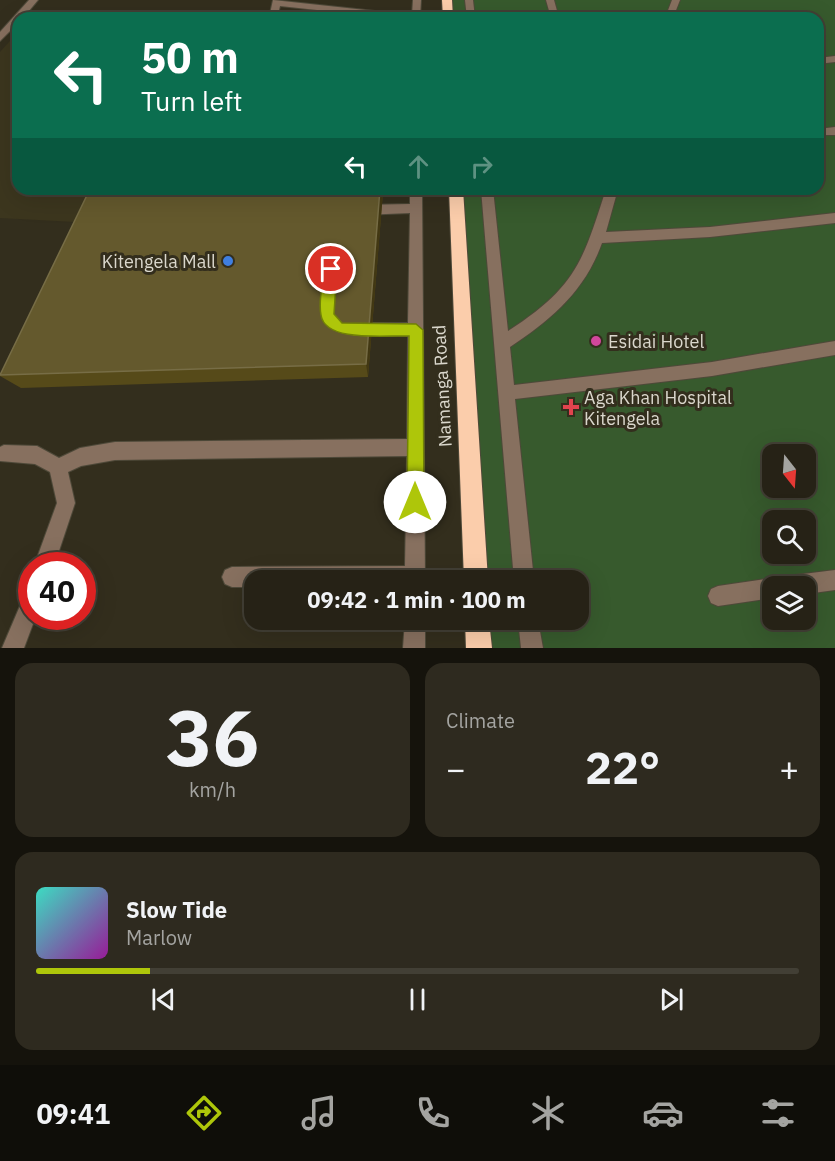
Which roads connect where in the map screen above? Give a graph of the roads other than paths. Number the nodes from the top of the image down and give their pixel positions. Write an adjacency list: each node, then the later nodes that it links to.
1 (34, 0): 3 (street)
2 (276, 2): 4 (street)
3 (23, 12)
4 (364, 12)
5 (12, 25): 6 (street)
6 (0, 38)
7 (416, 195): 11 (street)
8 (456, 195): 25 (highway, Namanga Road)
9 (488, 195): 17 (street)
10 (610, 195): 14 (street)
11 (416, 208): 12 (street); 16 (street)
12 (344, 213)
13 (835, 218): 14 (street)
14 (597, 238): 17 (street)
15 (339, 328): 16 (street)
16 (416, 330): 20 (street)
17 (501, 344): 19 (street)
18 (835, 348): 19 (street)
19 (506, 393): 26 (street)
20 (415, 447): 22 (street); 24 (street)
21 (4, 454): 22 (street)
22 (58, 467): 23 (street)
23 (49, 552)
24 (415, 570)
25 (475, 570)
26 (523, 570)
27 (232, 577): 28 (street)
28 (244, 577)
29 (835, 580): 30 (street)
30 (816, 582)
31 (762, 589): 32 (street)
32 (718, 596)
33 (20, 630): 37 (street)
34 (415, 630): 38 (street)
35 (478, 630): 39 (highway)
36 (529, 630): 40 (street)
37 (13, 648)
38 (414, 648)
39 (479, 648)
40 (532, 648)

